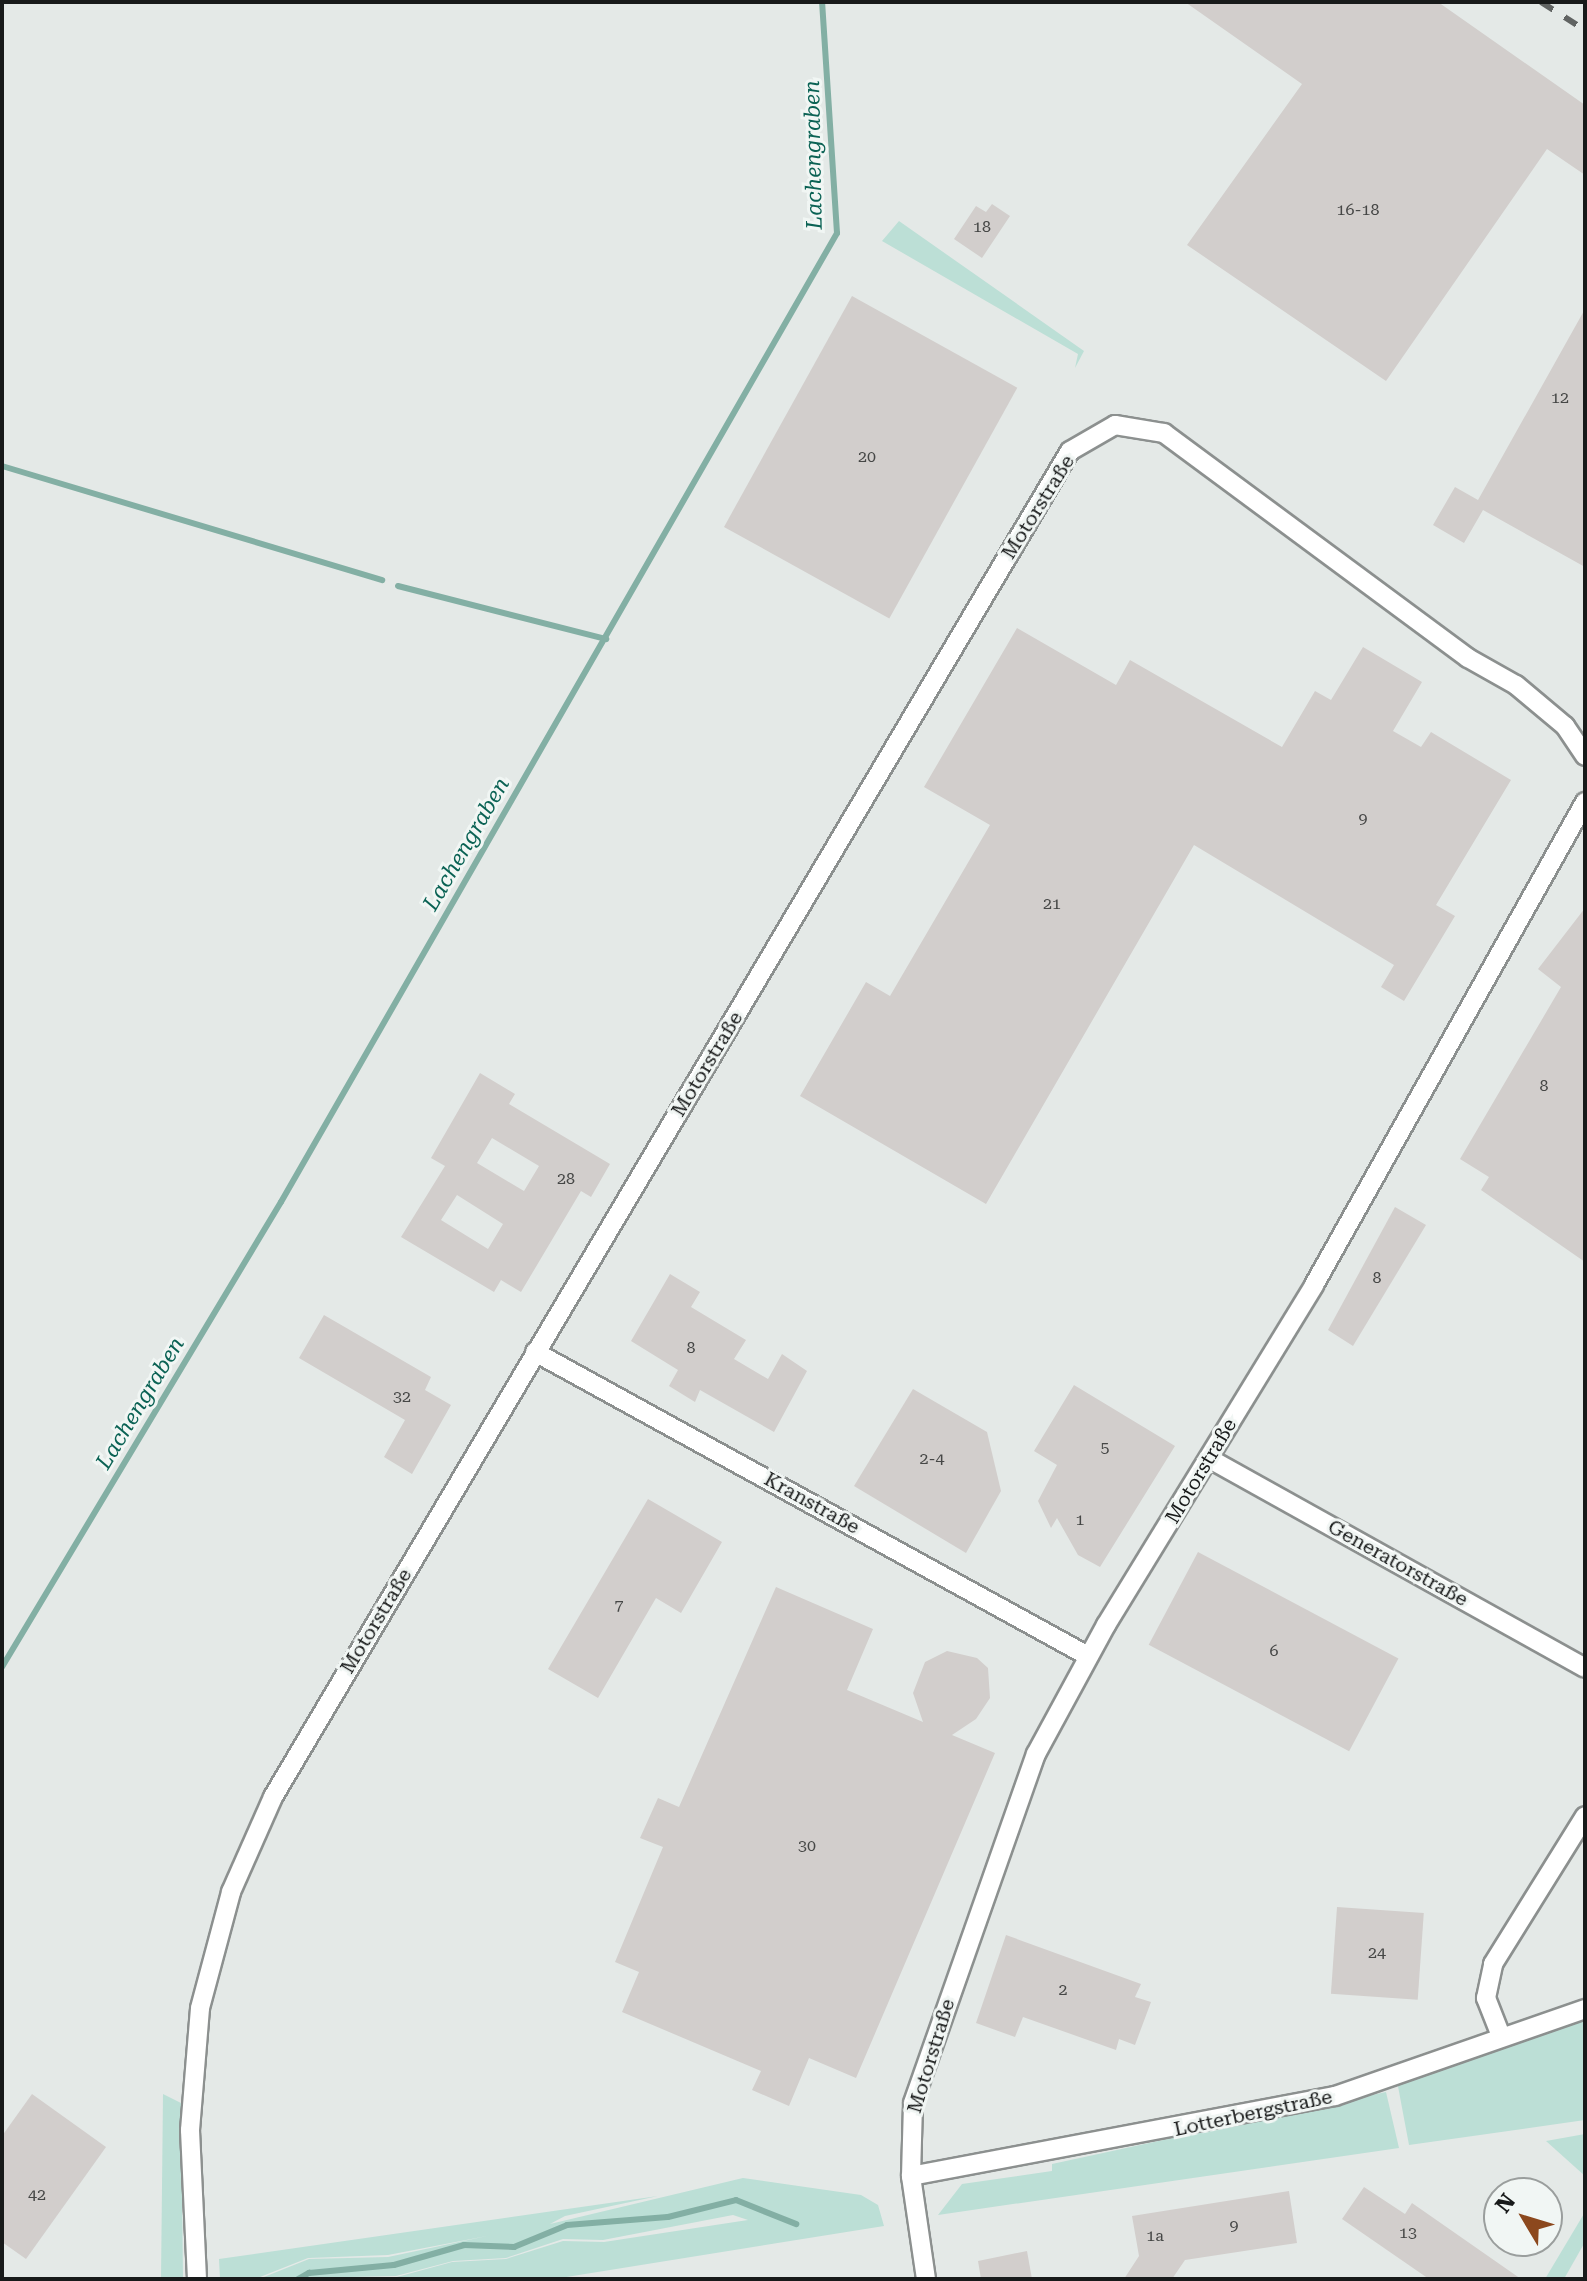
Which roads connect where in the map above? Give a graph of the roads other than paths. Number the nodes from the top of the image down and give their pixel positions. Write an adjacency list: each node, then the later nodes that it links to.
1 (1585, 756): 3 (street, Motorstraße)
2 (1585, 802): 4 (street, Motorstraße)
3 (535, 1352): 5 (street, Kranstraße); 11 (street, Motorstraße)
4 (1210, 1459): 5 (street, Motorstraße); 6 (street, Generatorstraße)
5 (1088, 1656): 10 (street, Motorstraße)
6 (1585, 1668)
7 (1585, 1816): 9 (street)
8 (1585, 2009): 9 (street, Lotterbergstraße)
9 (1501, 2036): 10 (street, Lotterbergstraße)
10 (911, 2176): 12 (street, Motorstraße)
11 (197, 2279)
12 (926, 2279)

